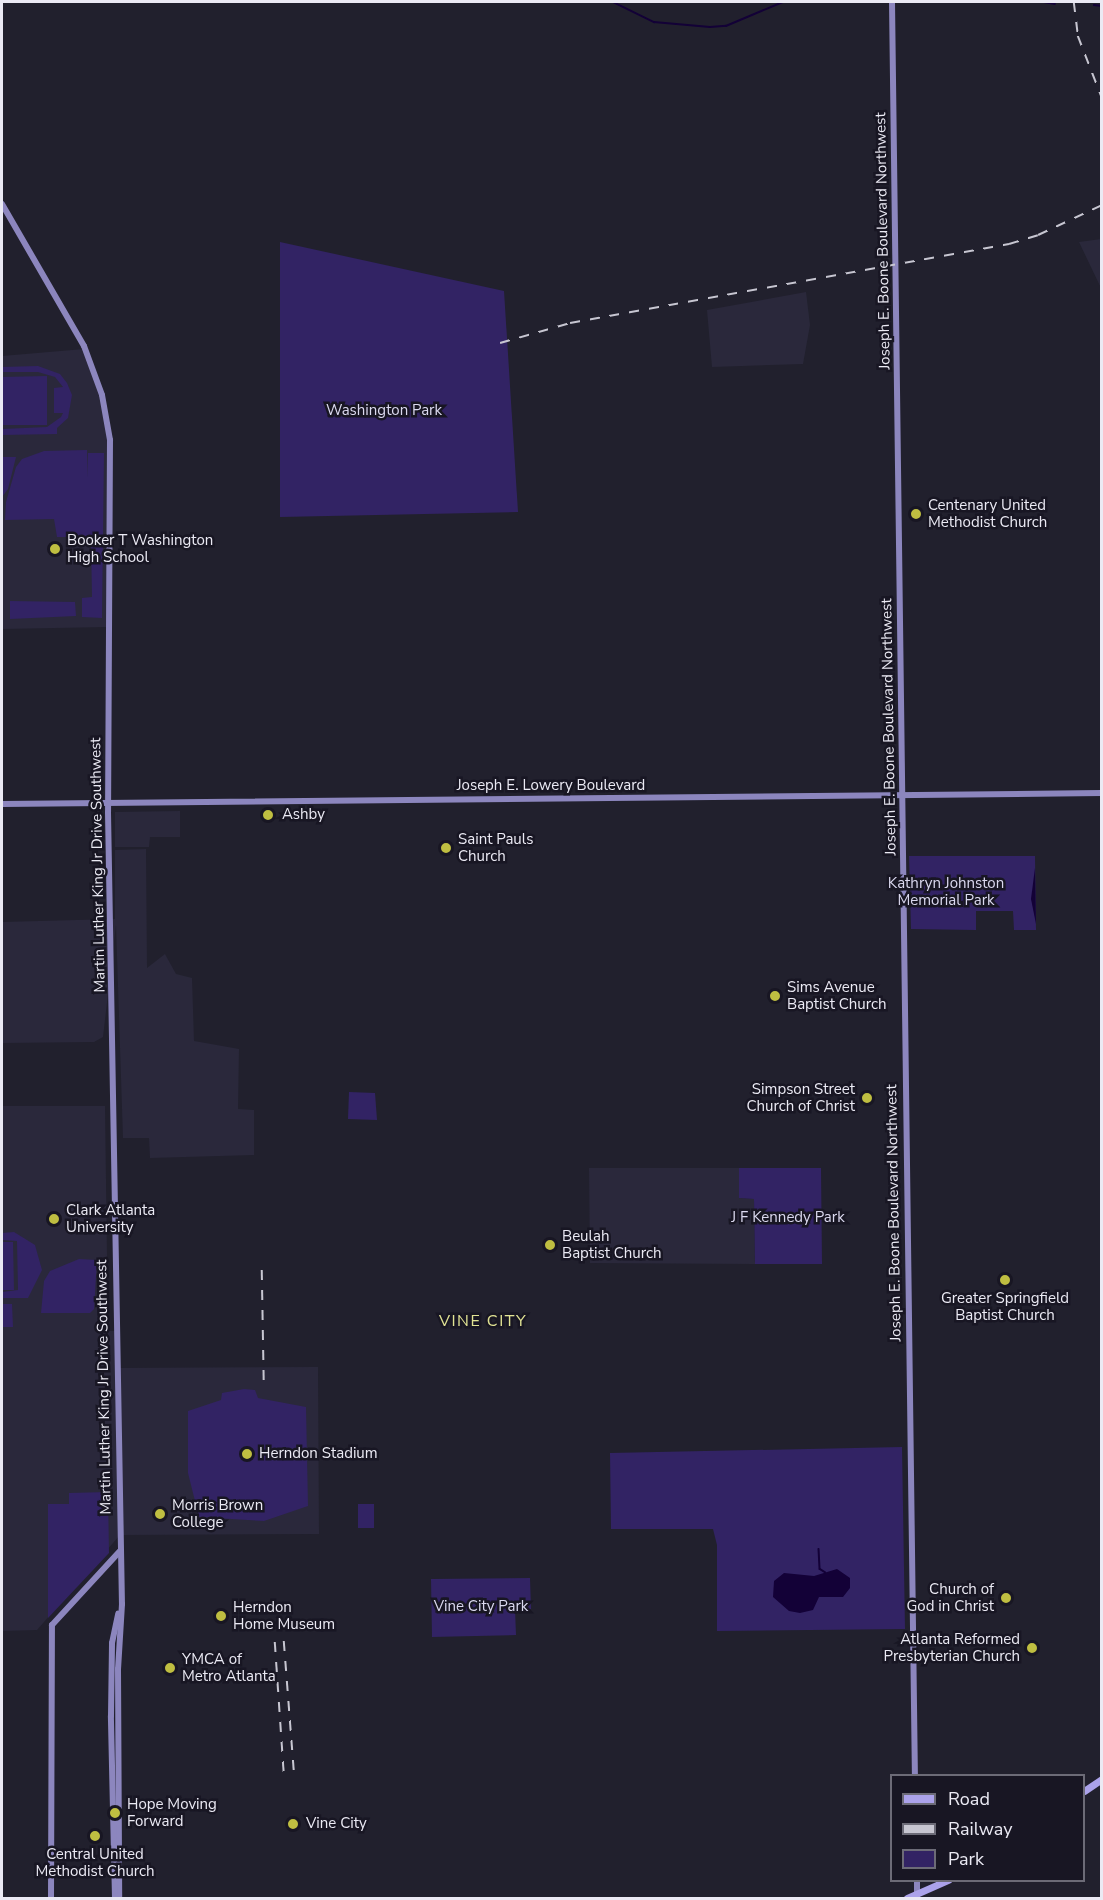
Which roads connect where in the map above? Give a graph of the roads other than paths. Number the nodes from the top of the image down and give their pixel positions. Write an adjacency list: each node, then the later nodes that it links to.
1 (892, 2): 3 (main road, Joseph E. Boone Boulevard Northwest)
2 (2, 204): 5 (main road, Martin Luther King Jr Drive Southwest)
3 (902, 793): 4 (main road, Joseph E. Lowery Boulevard); 5 (main road, Joseph E. Lowery Boulevard); 8 (main road, Joseph E. Boone Boulevard Northwest)
4 (1101, 793)
5 (108, 803): 6 (main road, Joseph E. Lowery Boulevard); 7 (main road, Martin Luther King Jr Drive Southwest)
6 (2, 804)
7 (120, 1551): 14 (main road); 15 (main road, Martin Luther King Jr Drive Southwest)
8 (915, 1774)
9 (1101, 1779): 10 (main road)
10 (1085, 1790)
11 (917, 1882): 13 (main road)
12 (946, 1882): 13 (main road)
13 (918, 1897): 16 (main road)
14 (51, 1899)
15 (117, 1899)
16 (907, 1899)

